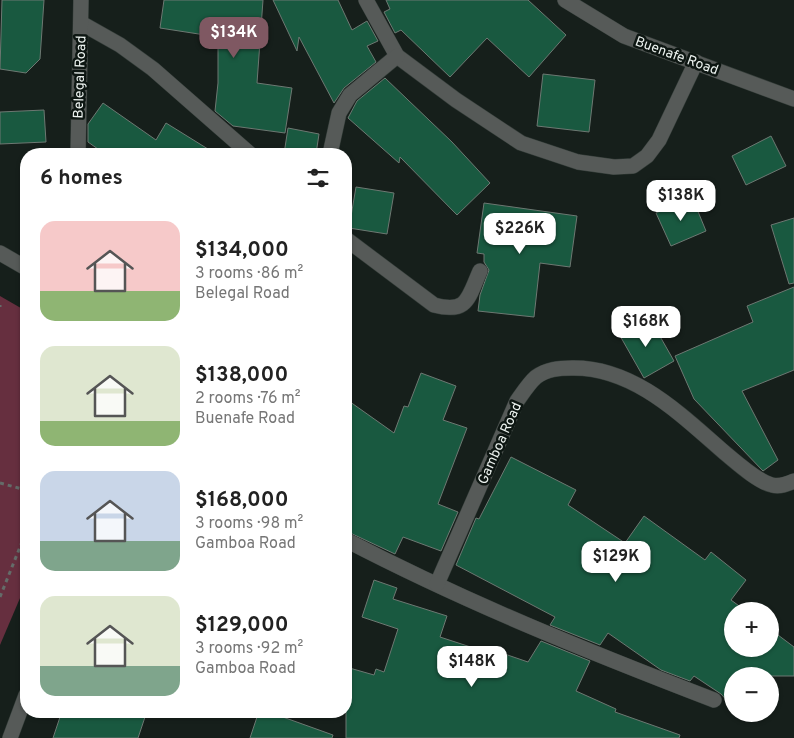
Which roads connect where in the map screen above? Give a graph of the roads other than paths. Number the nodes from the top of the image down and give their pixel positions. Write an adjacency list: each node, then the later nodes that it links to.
1 (82, 0): 4 (street, Belegal Road)
2 (366, 0): 5 (street)
3 (565, 0): 6 (street, Buenafe Road)
4 (81, 23): 8 (street, Belegal Road); 9 (street)
5 (397, 56): 6 (street); 10 (street)
6 (696, 62): 7 (street, Buenafe Road)
7 (794, 99)
8 (78, 148)
9 (243, 148)
10 (331, 148)
11 (352, 243): 14 (street)
12 (0, 254): 13 (street)
13 (20, 265)
14 (480, 271)
15 (794, 481): 17 (street, Gamboa Road)
16 (352, 543): 17 (street)
17 (437, 584): 18 (street)
18 (714, 700)
19 (20, 711): 20 (street)
20 (10, 738)

